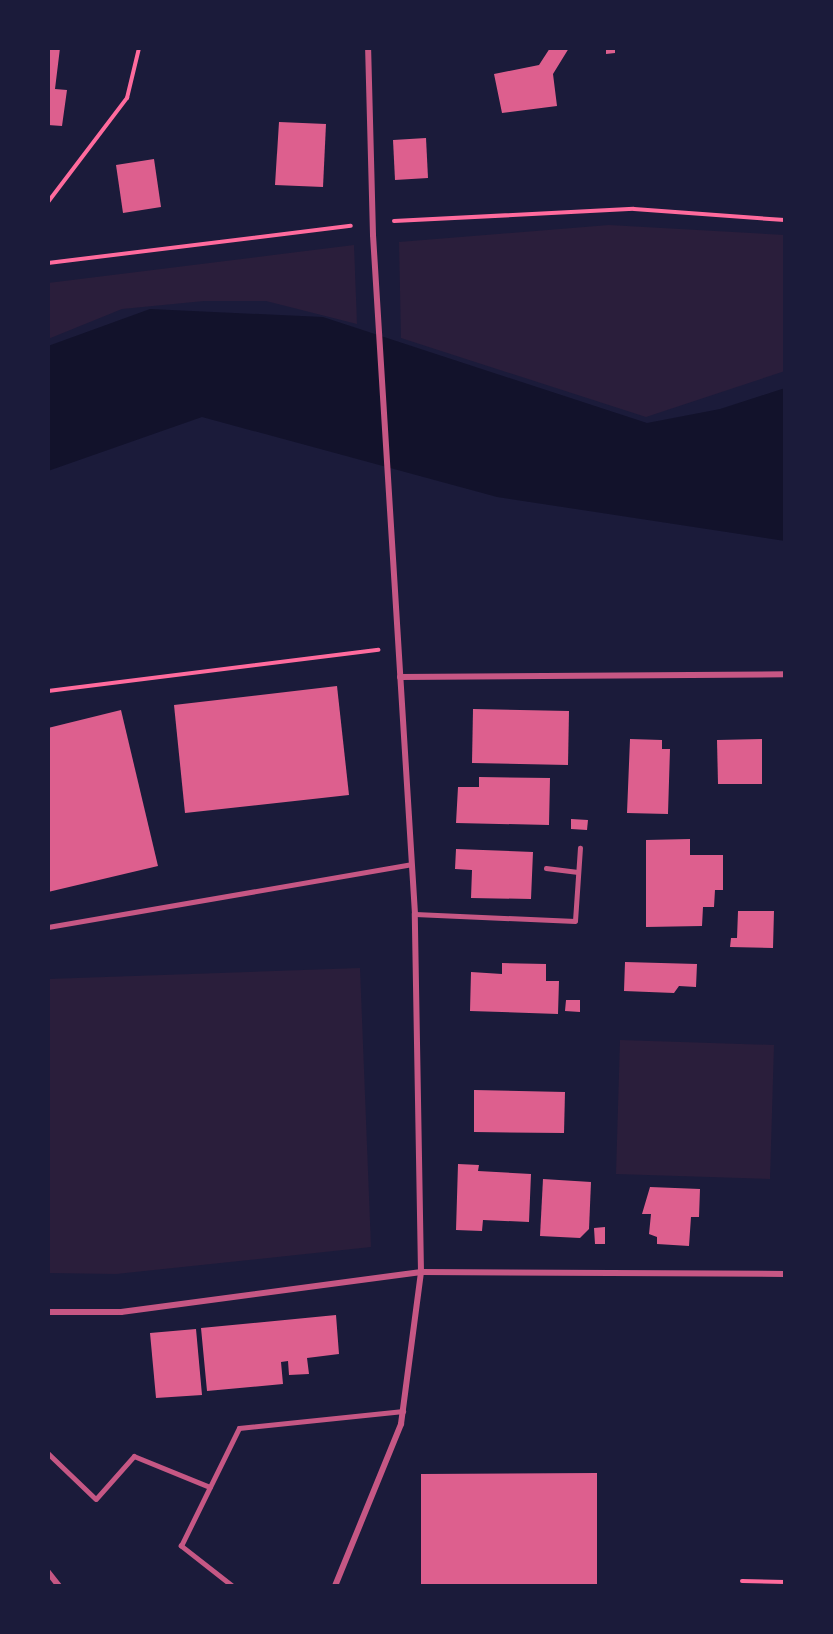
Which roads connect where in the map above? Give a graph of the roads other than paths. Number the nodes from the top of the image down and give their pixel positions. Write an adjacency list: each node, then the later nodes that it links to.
1 (368, 48): 3 (street)
2 (785, 674): 3 (street)
3 (400, 677): 5 (street)
4 (580, 848): 7 (lane)
5 (411, 864): 8 (street); 9 (lane)
6 (546, 868): 7 (lane)
7 (578, 872): 8 (lane)
8 (415, 914): 10 (street)
9 (48, 927)
10 (421, 1272): 11 (street); 12 (street); 13 (street)
11 (785, 1274)
12 (48, 1312)
13 (403, 1411): 15 (lane); 19 (street)
14 (48, 1453): 15 (lane)
15 (210, 1486): 18 (lane)
16 (48, 1572): 17 (street)
17 (59, 1586)
18 (232, 1586)
19 (334, 1586)

